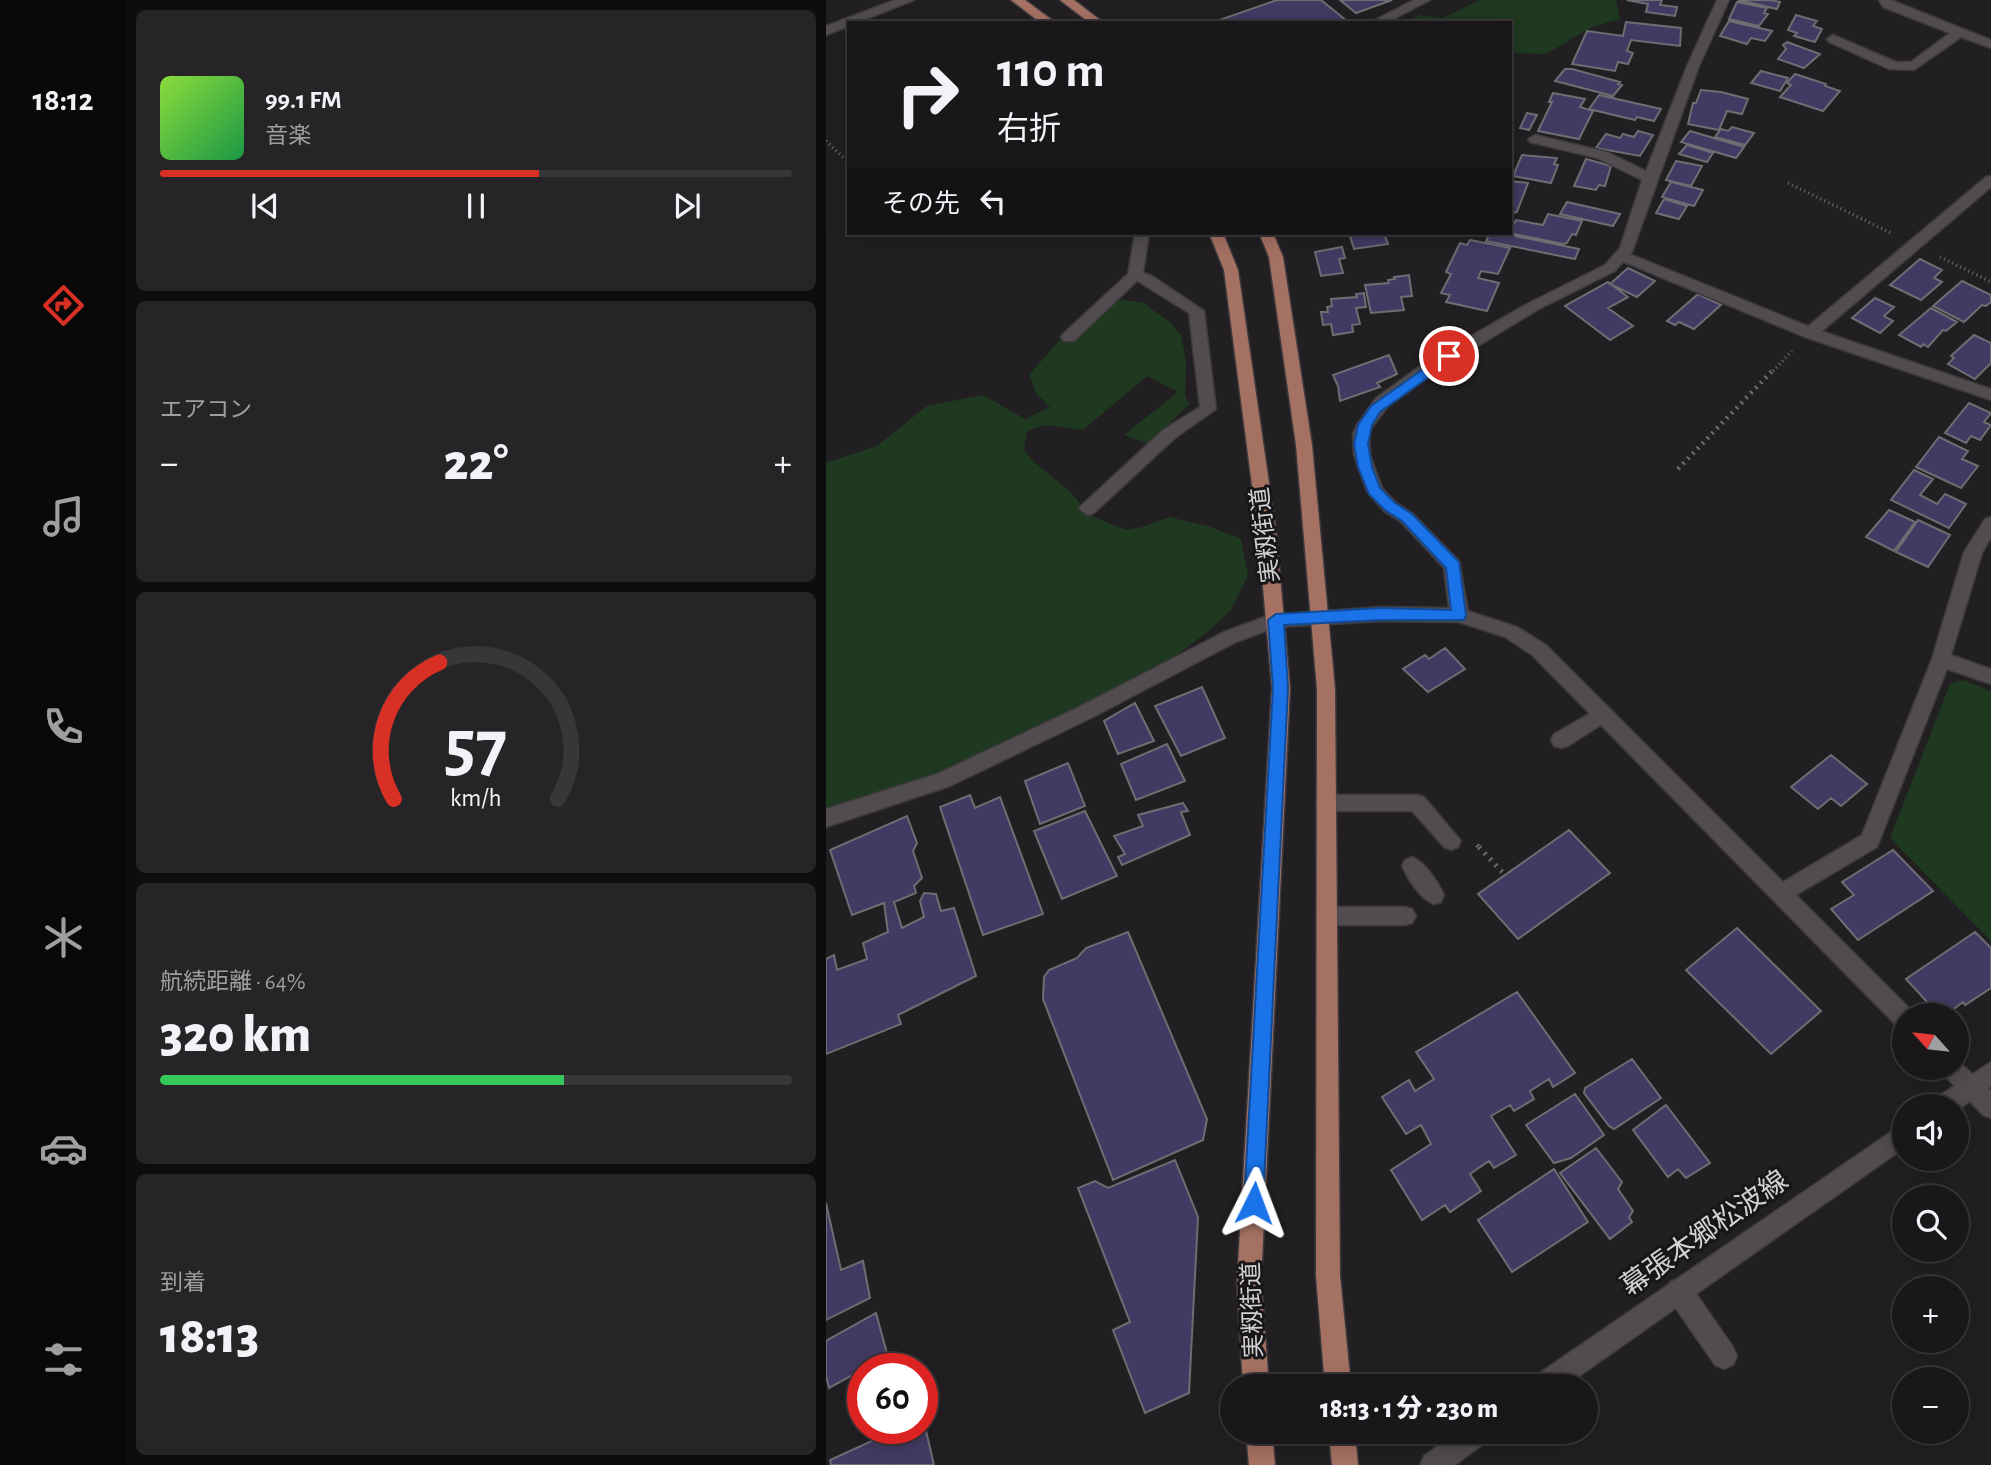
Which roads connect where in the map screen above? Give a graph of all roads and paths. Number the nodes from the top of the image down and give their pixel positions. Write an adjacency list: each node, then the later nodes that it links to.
1 (908, 0): 7 (street)
2 (1017, 0): 8 (main road)
3 (1066, 0): 9 (main road)
4 (1424, 0): 10 (street)
5 (1723, 0): 21 (street)
6 (1885, 0): 13 (street)
7 (850, 21)
8 (1047, 21)
9 (1095, 21)
10 (1378, 21)
11 (847, 22): 12 (street)
12 (826, 31)
13 (1959, 32): 15 (street); 16 (street)
14 (1833, 39): 16 (street)
15 (1991, 44)
16 (1852, 47): 17 (street)
17 (1839, 56)
18 (1535, 139): 21 (street)
19 (826, 141): 20 (path)
20 (847, 161)
21 (1650, 178): 28 (street)
22 (1991, 180): 27 (street)
23 (1788, 183): 27 (path)
24 (1142, 235): 29 (street)
25 (1217, 235): 39 (main road, 実籾街道)
26 (1267, 235): 38 (main road, 実籾街道)
27 (1915, 245): 30 (path); 31 (street)
28 (1622, 256): 31 (street); 37 (street)
29 (1135, 275): 32 (street); 35 (street)
30 (1991, 282)
31 (1810, 333): 33 (street); 34 (path)
32 (1069, 337)
33 (1991, 395)
34 (1678, 469)
35 (1088, 509)
36 (1991, 523): 40 (street)
37 (1459, 615): 38 (street); 42 (street)
38 (1321, 617): 39 (street); 44 (main road, 実籾街道)
39 (1276, 620): 45 (street); 63 (main road, 実籾街道)
40 (1941, 659): 41 (street); 50 (street)
41 (1991, 677)
42 (1602, 714): 43 (street); 50 (street)
43 (1561, 740)
44 (1326, 803): 47 (street); 52 (main road, 実籾街道)
45 (826, 818)
46 (1472, 840): 49 (path)
47 (1451, 841)
48 (1412, 866): 51 (street)
49 (1505, 875)
50 (1782, 893): 54 (street)
51 (1434, 895)
52 (1327, 916): 53 (street); 64 (main road, 実籾街道)
53 (1405, 916)
54 (1892, 1006)
55 (1991, 1073): 57 (street)
56 (1964, 1080): 57 (street)
57 (1971, 1087): 58 (street); 59 (street)
58 (1961, 1094)
59 (1991, 1107)
60 (1892, 1142): 61 (street, 幕張本郷松波線)
61 (1679, 1291): 62 (street); 65 (street, 幕張本郷松波線)
62 (1724, 1356)
63 (1255, 1374)
64 (1337, 1374)
65 (1560, 1374)
66 (1260, 1444): 69 (main road)
67 (1343, 1444): 70 (main road)
68 (1462, 1444): 71 (street)
69 (1262, 1465)
70 (1346, 1465)
71 (1433, 1465)

